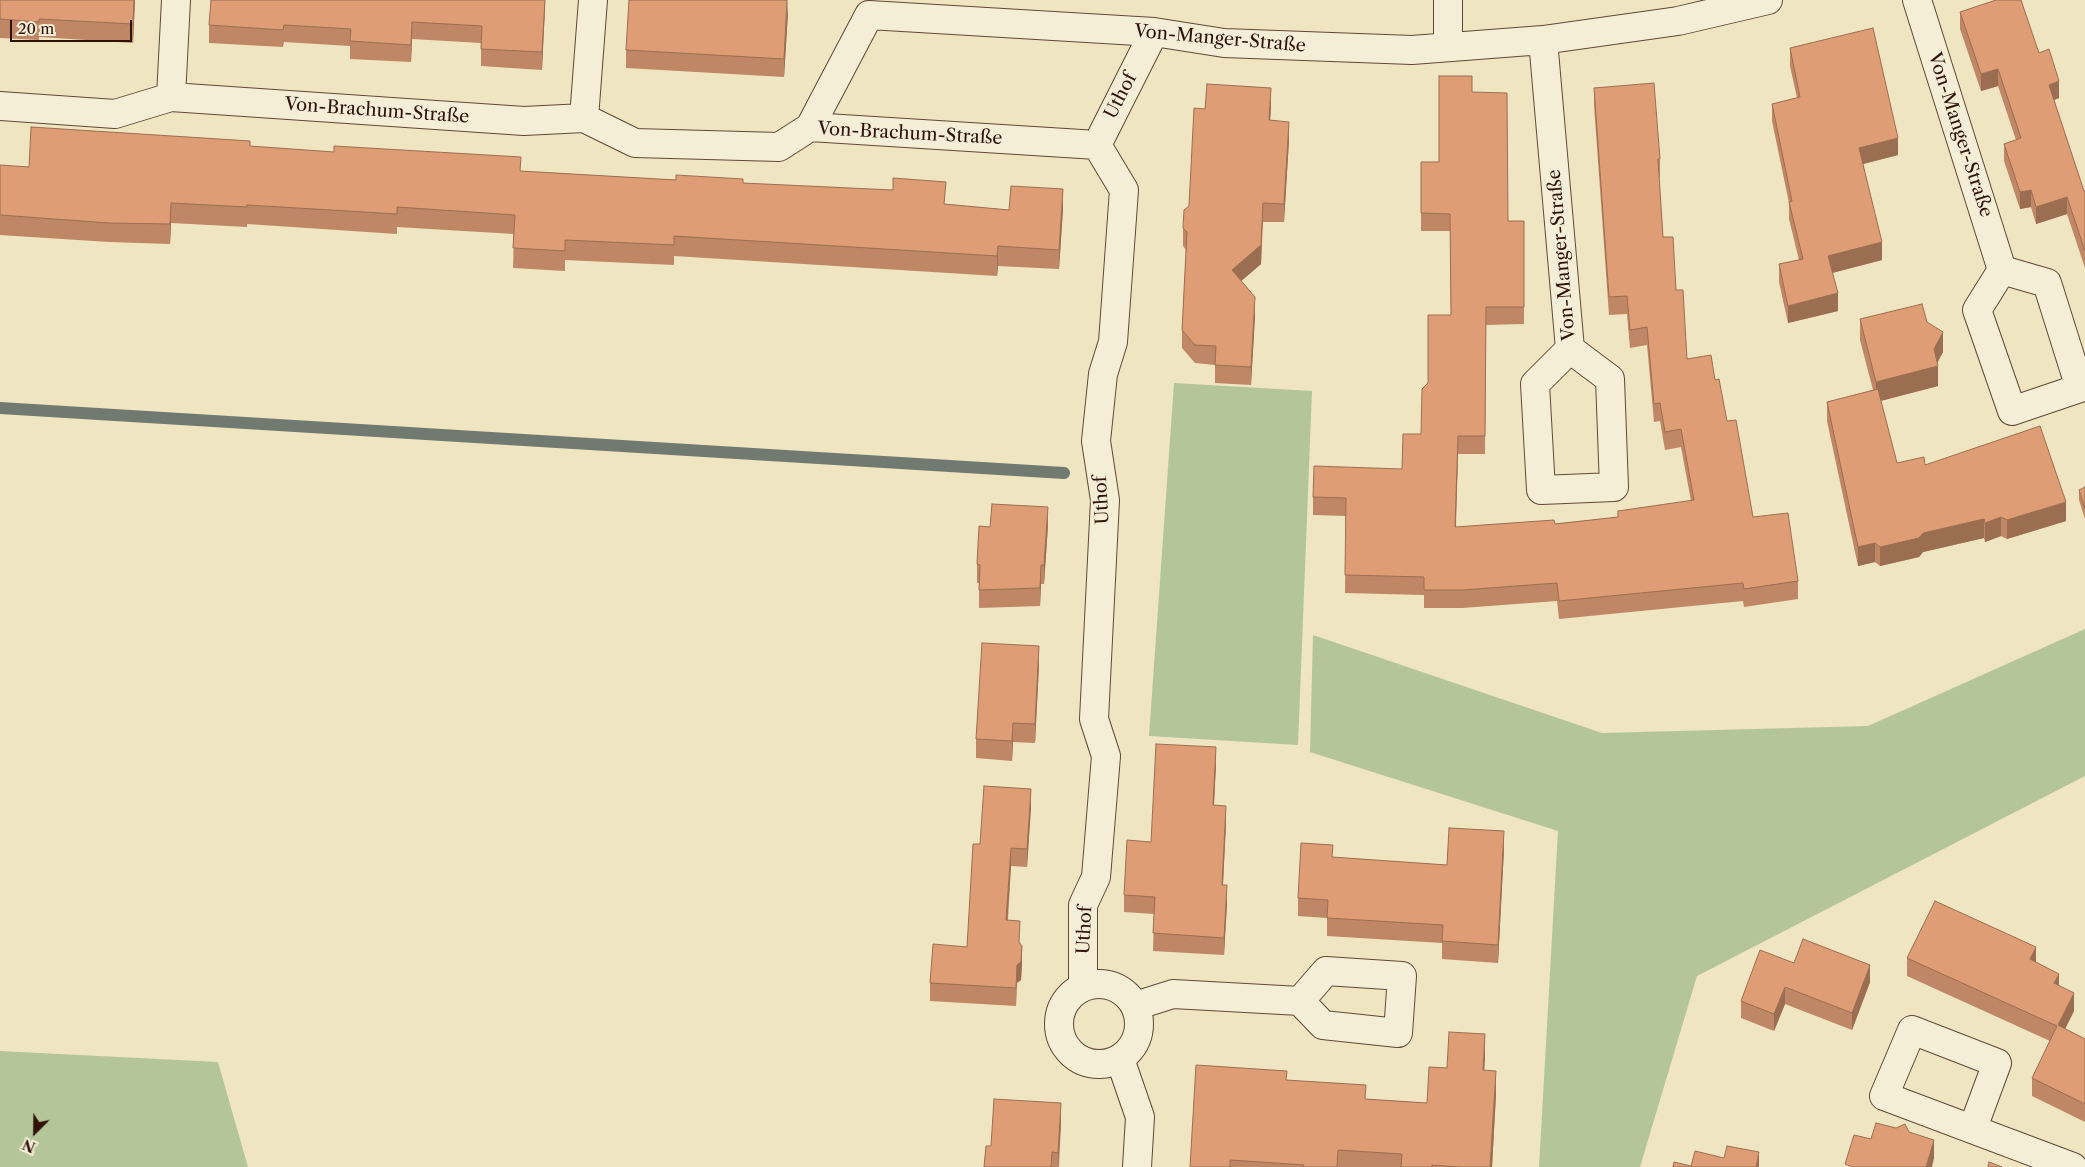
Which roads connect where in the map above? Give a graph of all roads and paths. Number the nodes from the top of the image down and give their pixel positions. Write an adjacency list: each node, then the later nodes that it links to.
1 (176, 0): 10 (street)
2 (593, 0): 12 (street)
3 (1448, 0): 9 (street)
4 (1768, 0): 8 (street, Von-Manger-Straße)
5 (1917, 0): 15 (street, Von-Manger-Straße)
6 (1024, 12): 7 (street, Von-Manger-Straße); 13 (street, Von-Manger-Straße)
7 (1154, 32): 9 (street, Von-Manger-Straße); 14 (street, Uthof)
8 (1543, 40): 9 (street, Von-Manger-Straße); 16 (street, Von-Manger-Straße)
9 (1448, 46)
10 (171, 98): 11 (street, Von-Brachum-Straße); 12 (street, Von-Brachum-Straße)
11 (0, 106)
12 (584, 118): 13 (street, Von-Brachum-Straße)
13 (810, 127): 14 (street, Von-Brachum-Straße)
14 (1097, 145): 17 (street, Uthof)
15 (2002, 270): 15 (street)
16 (1570, 349): 16 (street, Von-Manger-Straße)
17 (1083, 986): 19 (street); 20 (street)
18 (1300, 1001): 19 (street)
19 (1135, 1006): 20 (street)
20 (1120, 1059): 22 (street)
21 (1973, 1128): 23 (street)
22 (1137, 1167)
23 (2072, 1167)

